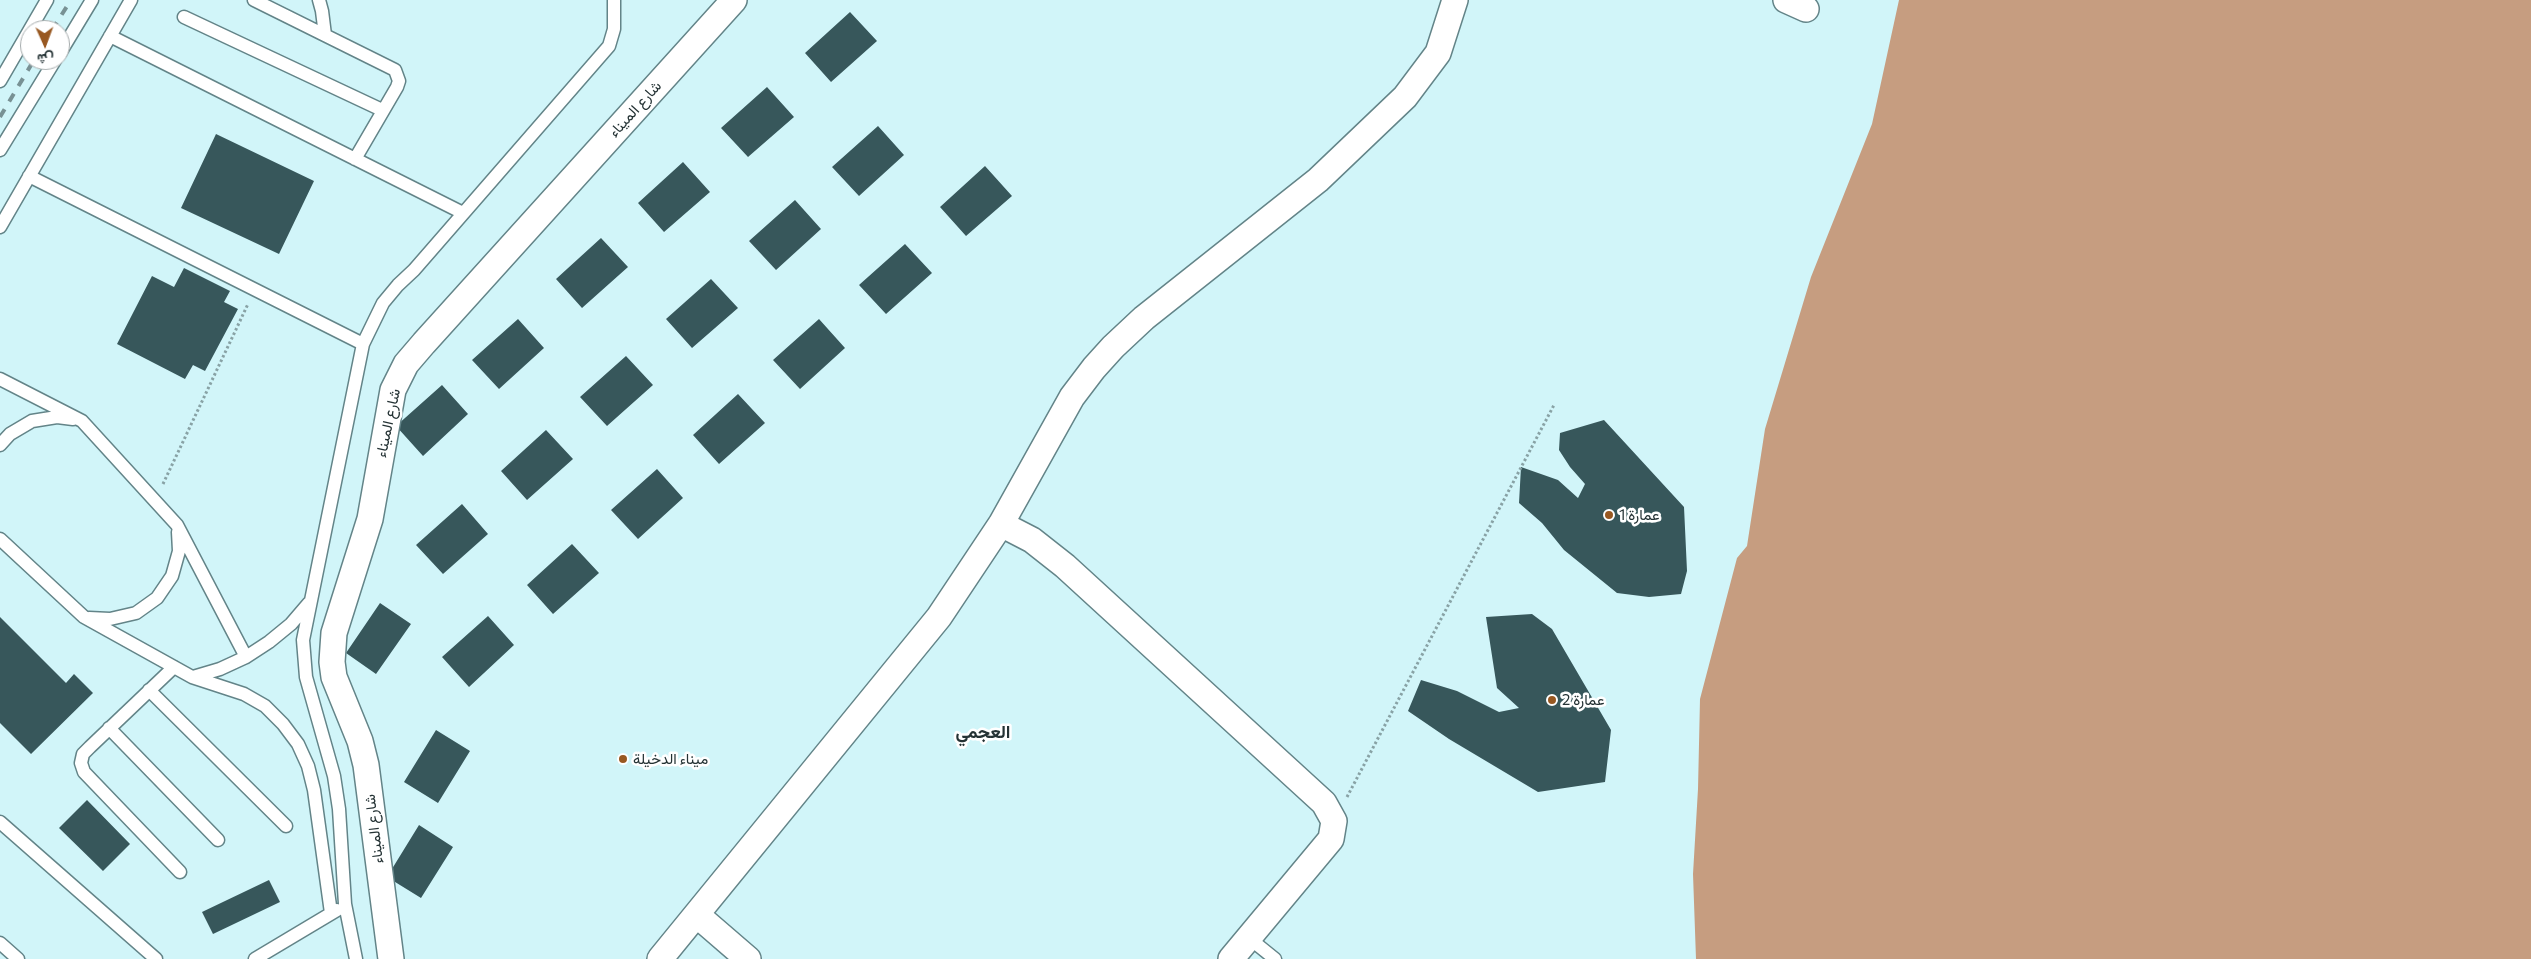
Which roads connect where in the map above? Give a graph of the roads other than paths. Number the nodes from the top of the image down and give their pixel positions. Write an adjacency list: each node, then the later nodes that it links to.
1 (48, 0): 15 (lane)
2 (92, 0): 12 (lane)
3 (131, 0): 13 (lane)
4 (254, 0): 11 (lane)
5 (318, 0): 11 (lane)
6 (605, 0): 9 (lane)
7 (734, 0): 49 (street, شارع الميناء)
8 (1455, 0): 26 (street)
9 (615, 5): 20 (lane)
10 (184, 17): 16 (lane)
11 (325, 35): 16 (lane)
12 (70, 36)
13 (110, 36): 18 (lane); 19 (lane)
14 (50, 70): 17 (lane)
15 (0, 81)
16 (382, 110): 18 (lane)
17 (0, 150)
18 (355, 159): 20 (lane)
19 (29, 176): 21 (lane); 22 (lane)
20 (463, 213): 22 (lane)
21 (0, 227)
22 (363, 344): 29 (lane)
23 (0, 379): 24 (lane)
24 (82, 421): 25 (lane); 27 (lane)
25 (0, 445)
26 (1001, 524): 42 (street); 43 (street)
27 (177, 525): 30 (lane); 31 (lane)
28 (0, 538): 30 (lane)
29 (309, 603): 31 (lane); 40 (lane)
30 (84, 617): 32 (lane)
31 (246, 657): 33 (lane)
32 (174, 667): 33 (lane); 34 (lane)
33 (192, 677): 41 (lane)
34 (149, 690): 35 (lane); 37 (lane)
35 (109, 728): 38 (lane); 39 (lane)
36 (0, 822): 46 (lane)
37 (286, 826)
38 (218, 840)
39 (180, 872)
40 (346, 904): 41 (lane); 48 (lane)
41 (331, 913): 47 (lane)
42 (697, 915): 50 (street); 51 (street)
43 (1249, 938): 52 (street); 53 (lane)
44 (0, 943): 45 (lane)
45 (18, 959)
46 (156, 959)
47 (255, 959)
48 (356, 959)
49 (391, 959)
50 (660, 959)
51 (748, 959)
52 (1231, 959)
53 (1275, 959)

